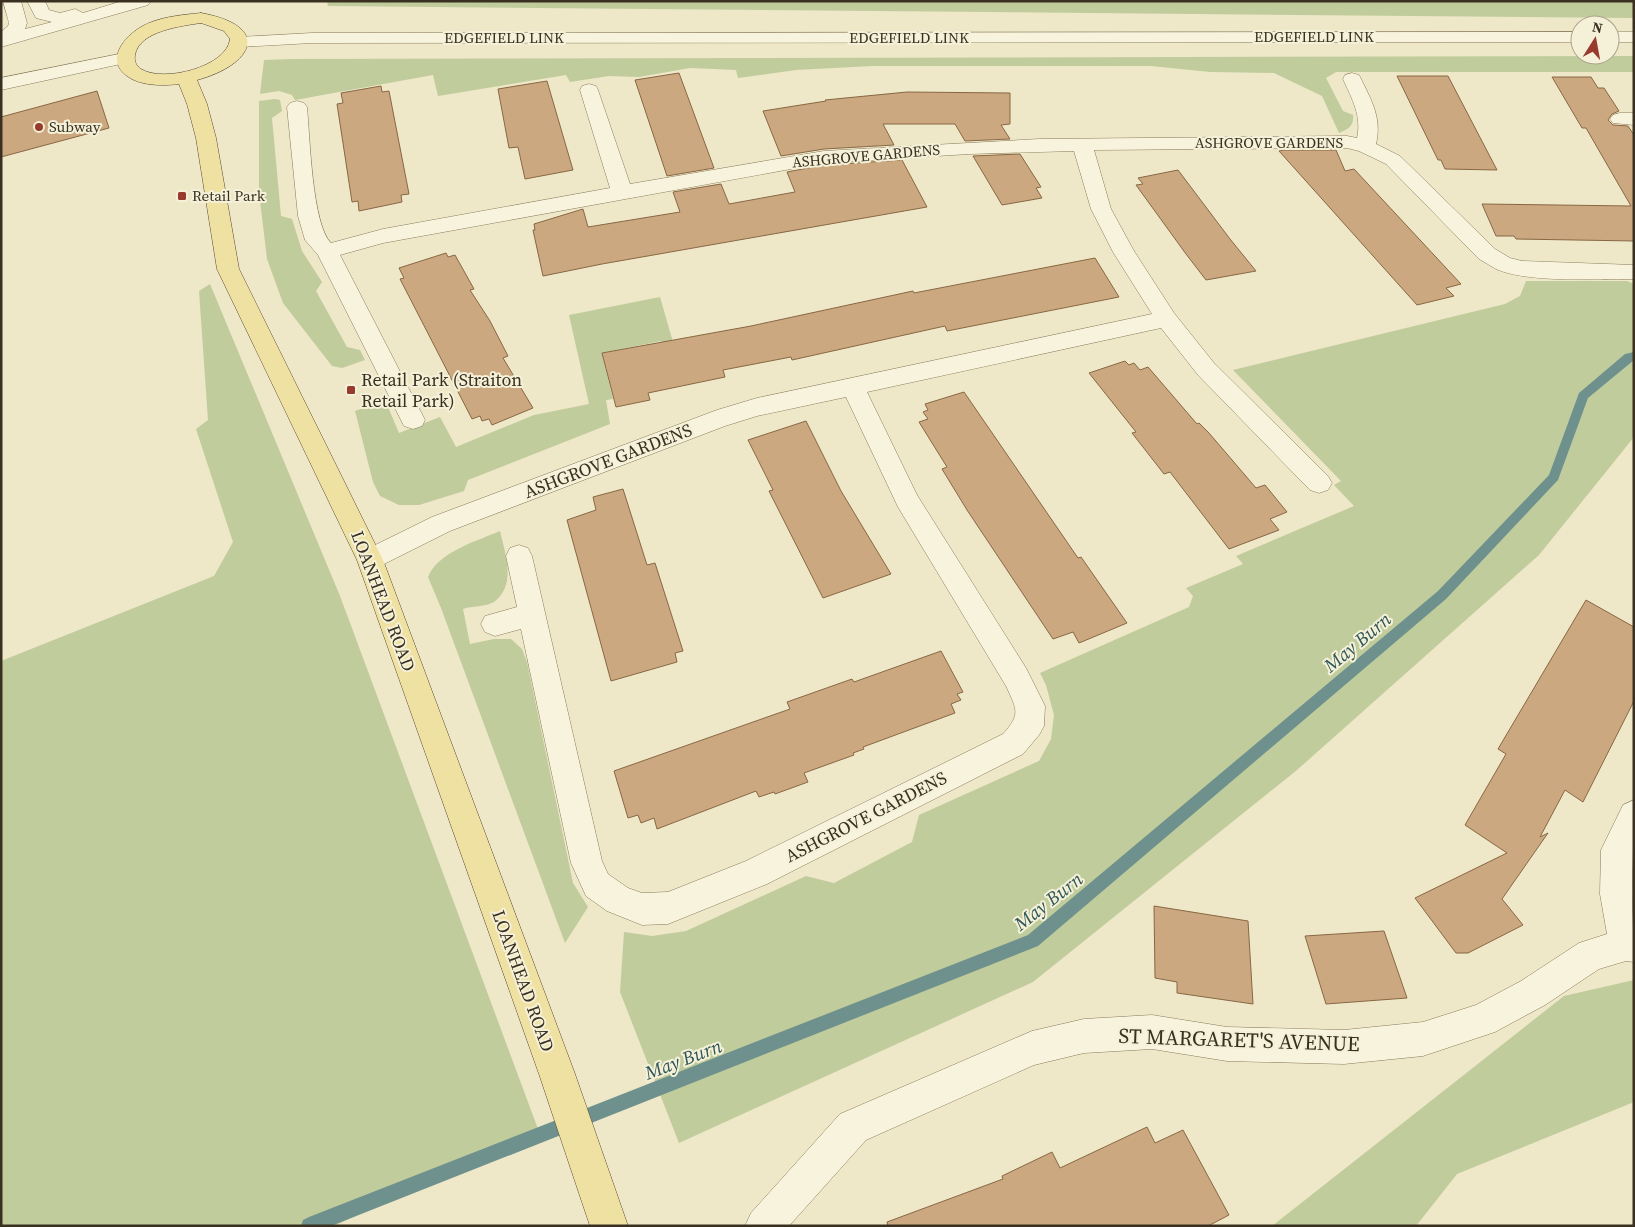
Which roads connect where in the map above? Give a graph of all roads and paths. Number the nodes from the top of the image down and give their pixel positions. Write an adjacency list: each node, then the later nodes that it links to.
1 (12, 1): 9 (street)
2 (36, 1): 3 (street)
3 (141, 1): 9 (street)
4 (212, 1): 5 (main road)
5 (200, 18): 10 (main road); 11 (main road)
6 (1570, 37): 10 (street, EDGEFIELD LINK)
7 (1620, 37): 8 (street)
8 (1634, 37)
9 (2, 42)
10 (239, 42): 12 (main road)
11 (124, 58): 12 (main road); 14 (street)
12 (186, 77): 27 (main road, LOANHEAD ROAD)
13 (1352, 79): 18 (street)
14 (1, 84)
15 (589, 90): 19 (street)
16 (297, 107): 20 (street)
17 (1082, 145): 18 (street, ASHGROVE GARDENS); 19 (street, ASHGROVE GARDENS); 22 (street)
18 (1365, 146): 21 (street, ASHGROVE GARDENS)
19 (622, 192): 20 (street, ASHGROVE GARDENS)
20 (327, 251): 24 (street)
21 (1634, 272)
22 (1166, 318): 23 (street, ASHGROVE GARDENS); 25 (street)
23 (853, 387): 27 (street, ASHGROVE GARDENS); 28 (street, ASHGROVE GARDENS)
24 (413, 420)
25 (1319, 483)
26 (519, 556): 28 (street, ASHGROVE GARDENS)
27 (370, 560): 32 (main road, LOANHEAD ROAD)
28 (532, 615): 29 (street)
29 (495, 624)
30 (1634, 815): 31 (street)
31 (1630, 946): 33 (street, ST MARGARET'S AVENUE)
32 (609, 1226)
33 (764, 1226)

